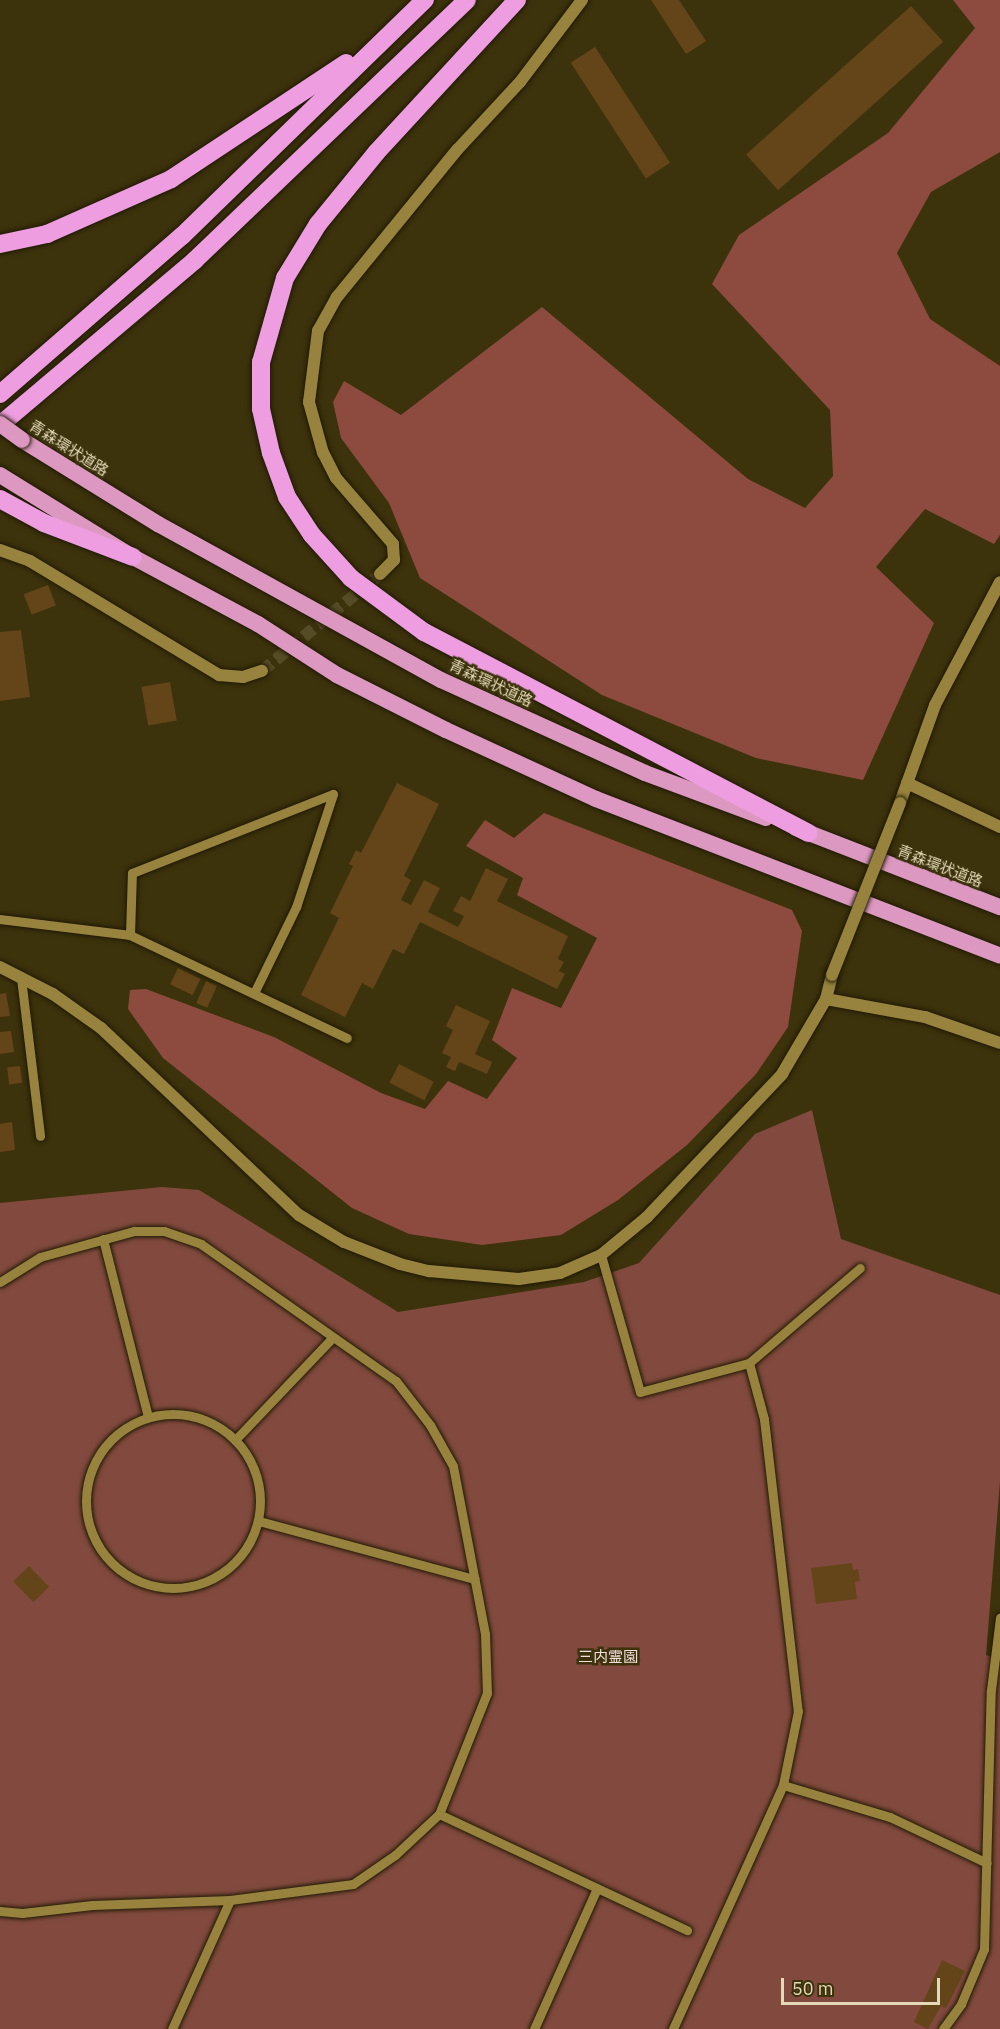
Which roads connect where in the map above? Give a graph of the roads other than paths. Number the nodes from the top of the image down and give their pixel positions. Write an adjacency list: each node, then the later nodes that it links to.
1 (425, 0): 5 (highway)
2 (467, 0): 8 (highway)
3 (517, 0): 18 (highway)
4 (582, 0): 13 (street)
5 (384, 37): 6 (highway); 7 (highway)
6 (0, 244)
7 (0, 394)
8 (0, 425): 18 (highway, 青森環状道路, bridge)
9 (0, 475): 12 (highway)
10 (0, 499): 12 (highway)
11 (0, 550): 15 (street)
12 (133, 557): 22 (highway)
13 (380, 574)
14 (1000, 582): 16 (street)
15 (262, 671)
16 (908, 783): 17 (street); 26 (street, bridge)
17 (1000, 827)
18 (809, 833): 19 (highway, 青森環状道路)
19 (1000, 908)
20 (0, 919): 21 (lane)
21 (130, 935): 25 (lane); 25 (lane)
22 (1000, 956)
23 (0, 967): 24 (street)
24 (21, 978): 29 (lane); 31 (street)
25 (254, 993): 27 (lane)
26 (826, 999): 28 (street); 31 (street)
27 (347, 1038)
28 (1000, 1043)
29 (40, 1136)
30 (103, 1239): 33 (lane); 34 (lane); 36 (lane)
31 (601, 1255): 35 (lane)
32 (860, 1268): 35 (lane)
33 (0, 1282)
34 (332, 1338): 37 (lane); 39 (lane)
35 (749, 1363): 41 (lane)
36 (148, 1418): 37 (lane); 38 (lane)
37 (235, 1440): 38 (lane)
38 (259, 1521): 39 (lane)
39 (474, 1579): 42 (lane)
40 (1000, 1618): 43 (lane)
41 (783, 1785): 43 (lane); 50 (lane)
42 (439, 1814): 44 (lane); 45 (lane)
43 (987, 1863): 51 (lane)
44 (597, 1888): 47 (lane); 49 (lane)
45 (230, 1900): 46 (lane); 48 (lane)
46 (0, 1911)
47 (687, 1930)
48 (172, 2029)
49 (534, 2029)
50 (673, 2029)
51 (943, 2029)

